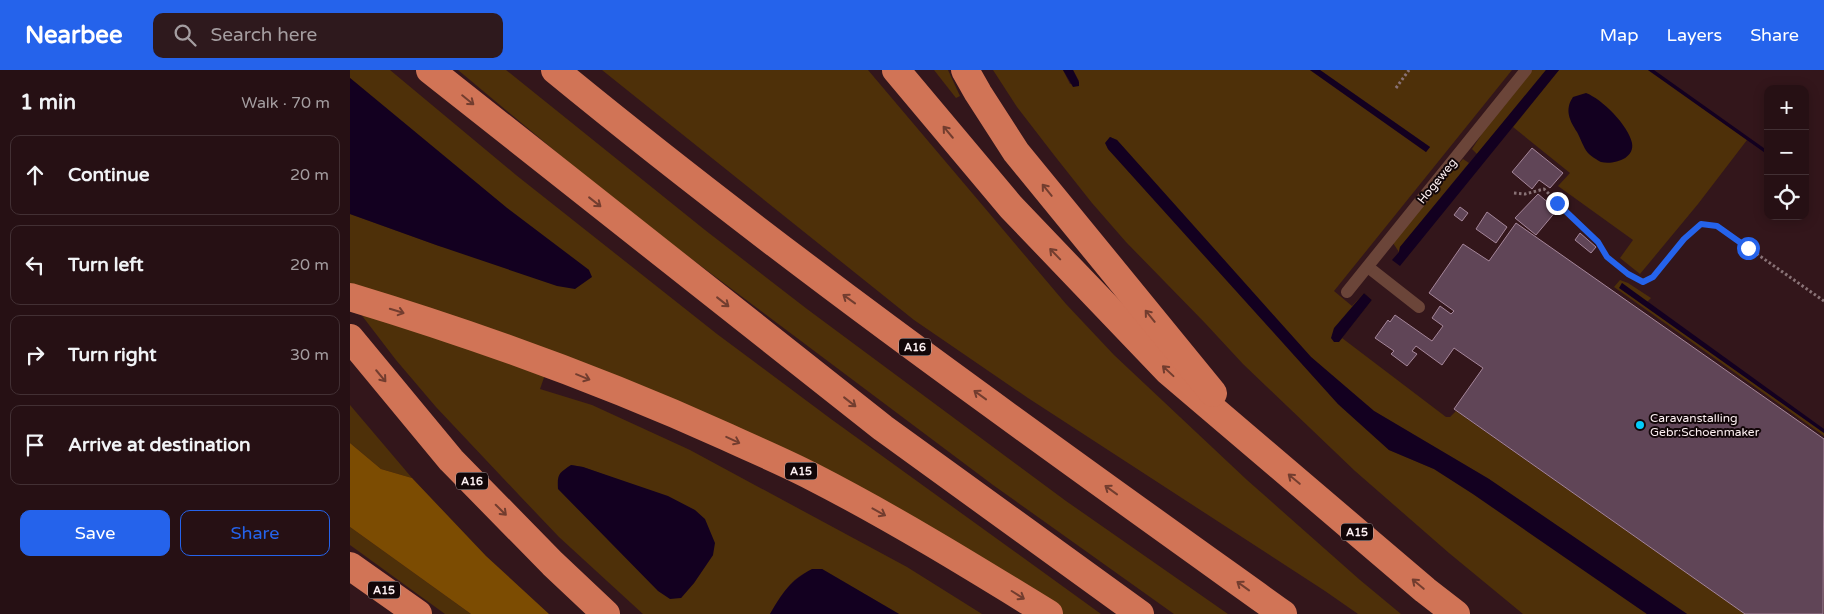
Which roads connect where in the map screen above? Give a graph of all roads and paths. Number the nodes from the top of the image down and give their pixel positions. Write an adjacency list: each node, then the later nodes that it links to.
1 (430, 70): 20 (highway, one-way to 20)
2 (554, 70): 21 (highway, A16, one-way to 2)
3 (896, 70): 15 (highway, A15, one-way to 3)
4 (965, 70): 15 (highway, A15, one-way to 4)
5 (1409, 70): 7 (path)
6 (1526, 70): 9 (lane, Hogeweg)
7 (1396, 88)
8 (1514, 193): 12 (path)
9 (1368, 267): 10 (lane, Hogeweg); 13 (lane)
10 (1348, 292)
11 (350, 297): 19 (highway, A15, one-way to 19)
12 (1824, 301)
13 (1419, 307)
14 (350, 338): 18 (highway, A16, one-way to 18)
15 (1258, 449): 22 (highway, A15, one-way to 15)
16 (350, 566): 17 (highway, A15)
17 (418, 614)
18 (606, 614)
19 (1049, 614)
20 (1140, 614)
21 (1283, 614)
22 (1456, 614)

